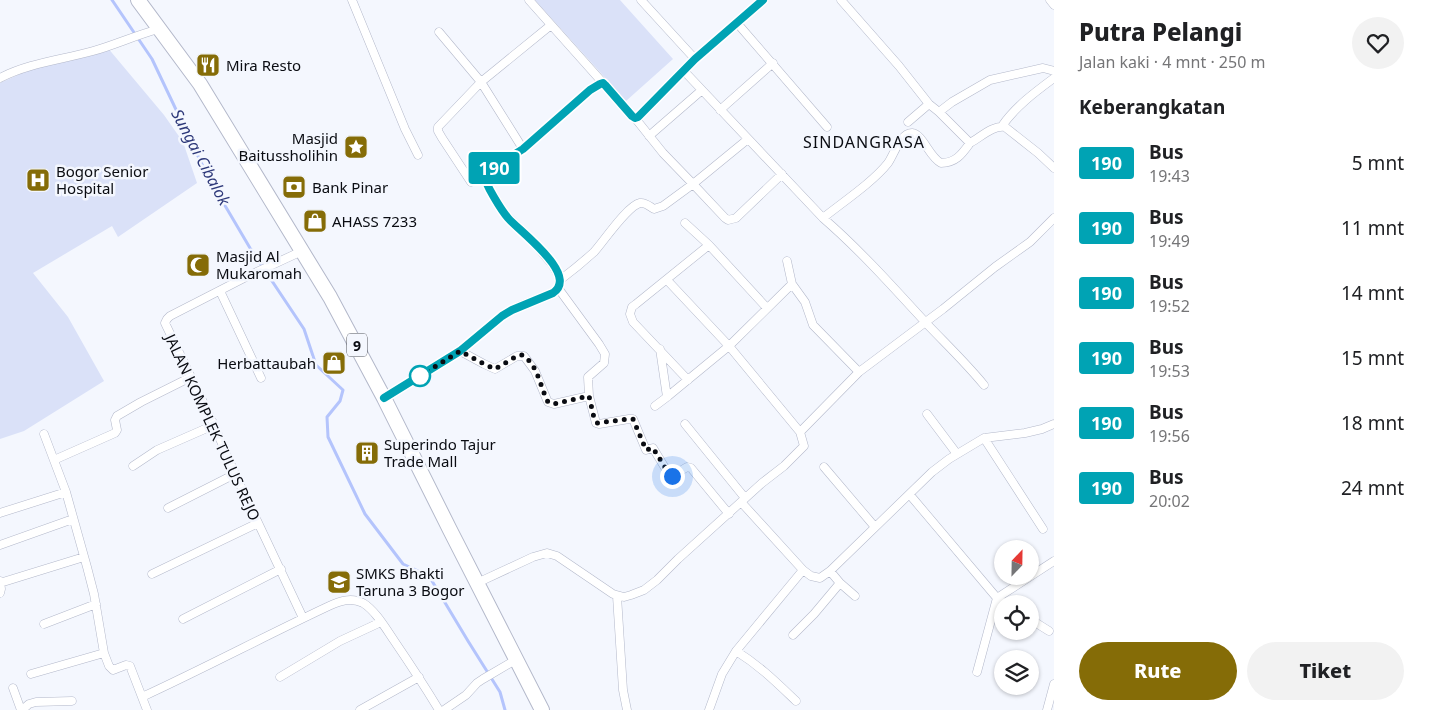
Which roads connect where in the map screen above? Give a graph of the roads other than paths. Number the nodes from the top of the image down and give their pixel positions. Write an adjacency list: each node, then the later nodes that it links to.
1 (138, 0): 11 (highway, 9)
2 (352, 0): 32 (street)
3 (529, 0): 10 (street)
4 (641, 0): 13 (street)
5 (841, 0): 21 (street)
6 (1050, 0): 8 (street)
7 (758, 2): 9 (street)
8 (1054, 5)
9 (737, 23): 13 (street); 14 (street)
10 (552, 25): 18 (street); 19 (street)
11 (159, 29): 17 (street); 41 (highway, 9)
12 (439, 32): 18 (street)
13 (695, 59): 15 (street)
14 (773, 63): 22 (street); 27 (street)
15 (684, 71): 20 (street); 24 (street)
16 (1054, 73): 23 (street); 26 (street)
17 (0, 78)
18 (481, 82): 31 (street); 35 (street)
19 (603, 83): 24 (street); 31 (street)
20 (702, 90): 22 (street); 28 (street)
21 (929, 104): 23 (street); 25 (street)
22 (720, 110): 29 (street)
23 (939, 112): 30 (street)
24 (635, 118): 28 (street)
25 (908, 122)
26 (1002, 126): 30 (street); 33 (street)
27 (827, 127)
28 (649, 136): 36 (street)
29 (748, 139): 34 (street); 36 (street)
30 (970, 143): 37 (street)
31 (523, 149): 44 (street)
32 (418, 155)
33 (1054, 168)
34 (782, 174): 36 (street); 37 (street)
35 (471, 182)
36 (693, 184): 44 (street)
37 (823, 218): 48 (street)
38 (1054, 218): 48 (street)
39 (685, 223): 40 (street)
40 (709, 245): 43 (street); 47 (street)
41 (302, 251): 46 (street, JALAN KOMPLEK TULUS REJO); 59 (highway, 9)
42 (787, 261): 45 (street)
43 (667, 280): 49 (street); 50 (street)
44 (560, 284): 51 (street); 57 (street)
45 (792, 284): 47 (street); 52 (street)
46 (220, 291): 53 (street, JALAN KOMPLEK TULUS REJO); 54 (street)
47 (767, 308): 49 (street)
48 (925, 322): 52 (street); 56 (street)
49 (729, 346): 55 (street); 65 (street)
50 (660, 349): 55 (street); 58 (street)
51 (460, 351): 57 (street); 59 (street)
52 (859, 372): 65 (street)
53 (191, 377): 64 (street, JALAN KOMPLEK TULUS REJO); 69 (street)
54 (261, 378)
55 (688, 380): 58 (street)
56 (984, 385)
57 (589, 396): 78 (street)
58 (668, 397): 60 (street)
59 (384, 398): 91 (highway, 9)
60 (656, 406)
61 (927, 414): 68 (street)
62 (685, 424): 75 (street)
63 (1054, 424): 67 (street)
64 (214, 425): 70 (street); 72 (street, JALAN KOMPLEK TULUS REJO)
65 (800, 432): 75 (street)
66 (44, 434): 69 (street)
67 (984, 438): 68 (street); 82 (street)
68 (957, 454): 74 (street)
69 (54, 460): 73 (street)
70 (133, 466)
71 (824, 467): 81 (street)
72 (235, 474): 76 (street); 80 (street, JALAN KOMPLEK TULUS REJO)
73 (66, 492): 77 (street); 79 (street)
74 (910, 495): 81 (street); 94 (street)
75 (743, 500): 78 (street); 87 (street)
76 (168, 508)
77 (0, 513)
78 (728, 514): 96 (street)
79 (73, 519): 83 (street); 84 (street)
80 (258, 523): 86 (street, JALAN KOMPLEK TULUS REJO); 89 (street)
81 (875, 527): 88 (street)
82 (1043, 529)
83 (0, 545)
84 (84, 557): 90 (street); 98 (street)
85 (1054, 561): 95 (street)
86 (280, 570): 100 (street, JALAN KOMPLEK TULUS REJO); 101 (street)
87 (803, 570): 88 (street); 108 (street)
88 (830, 571): 92 (street)
89 (152, 574)
90 (0, 582): 93 (street)
91 (477, 583): 96 (street); 109 (highway, 9)
92 (840, 583): 97 (street); 106 (street)
93 (0, 593)
94 (994, 595)
95 (1002, 595)
96 (617, 596): 125 (street)
97 (855, 596)
98 (96, 604): 103 (street); 107 (street)
99 (994, 609): 110 (street)
100 (303, 618): 102 (street); 116 (street)
101 (182, 619)
102 (381, 622): 112 (street); 113 (street)
103 (44, 624)
104 (1039, 625): 105 (street)
105 (1049, 631)
106 (793, 635)
107 (104, 652): 111 (street); 116 (street)
108 (736, 652): 118 (street); 126 (street)
109 (517, 659): 123 (street); 124 (highway, 9)
110 (977, 672)
111 (31, 674)
112 (280, 677)
113 (419, 677): 121 (street); 122 (street)
114 (1054, 684): 127 (street)
115 (13, 688): 119 (street)
116 (142, 697): 120 (street)
117 (72, 701): 119 (street)
118 (796, 701)
119 (22, 710)
120 (146, 710)
121 (360, 710)
122 (439, 710)
123 (444, 710)
124 (542, 710)
125 (627, 710)
126 (710, 710)
127 (1047, 710)

